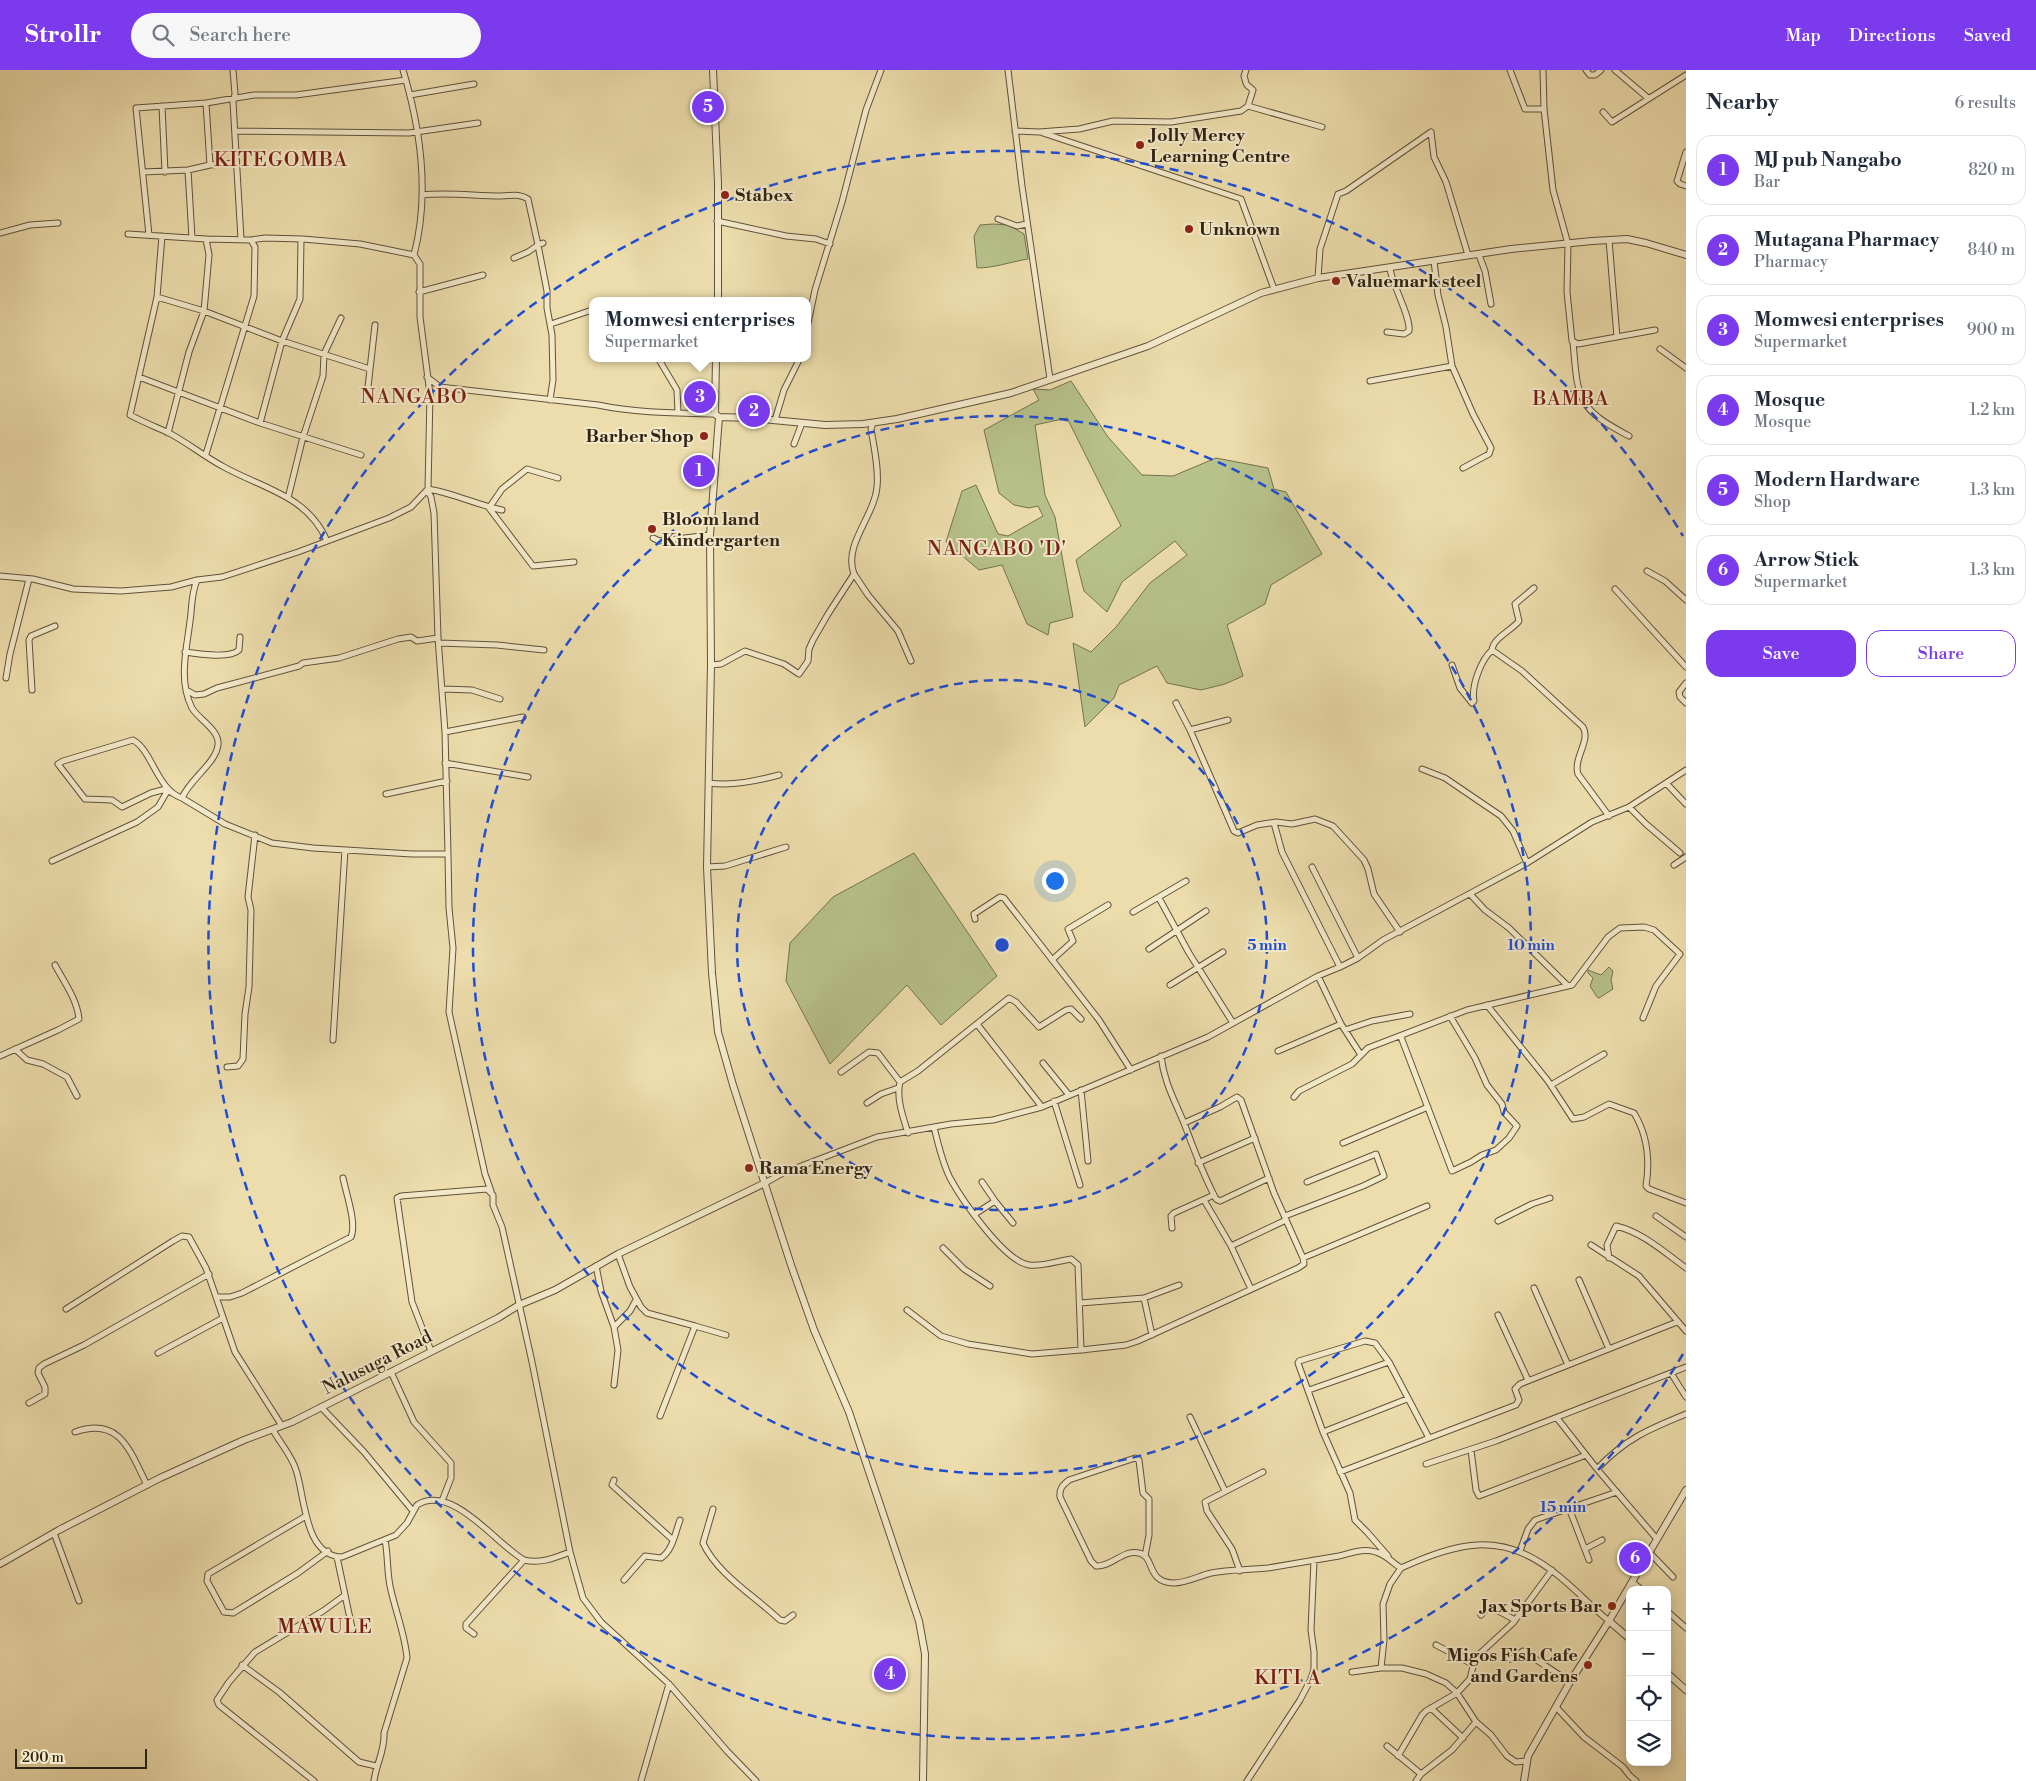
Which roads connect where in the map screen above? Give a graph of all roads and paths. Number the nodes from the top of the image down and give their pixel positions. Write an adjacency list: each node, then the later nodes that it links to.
1 (233, 70): 16 (street)
2 (403, 70): 13 (street)
3 (713, 70): 38 (street)
4 (882, 70): 52 (street)
5 (1008, 70): 27 (street)
6 (1246, 70): 20 (street)
7 (1510, 70): 21 (street)
8 (1543, 70): 21 (street)
9 (1586, 70): 10 (street)
10 (1601, 70)
11 (1614, 70): 17 (street)
12 (1686, 75): 17 (street)
13 (406, 80): 15 (street); 16 (street)
14 (474, 84): 15 (street)
15 (410, 95): 26 (street)
16 (234, 98): 18 (street); 25 (street)
17 (1648, 98): 22 (street)
18 (206, 103): 19 (street); 31 (street)
19 (162, 106): 33 (street); 34 (street)
20 (1248, 106): 24 (street); 28 (street)
21 (1544, 110): 53 (street)
22 (1603, 112)
23 (478, 123): 26 (street)
24 (1322, 127)
25 (235, 131): 26 (street); 30 (street)
26 (418, 131): 36 (street)
27 (1015, 131): 28 (street); 40 (street)
28 (1039, 132): 63 (street)
29 (1686, 152): 35 (street)
30 (236, 163): 31 (street); 46 (street)
31 (210, 165): 32 (street)
32 (188, 170): 34 (street); 45 (street)
33 (143, 172): 34 (street); 43 (street)
34 (165, 172)
35 (1686, 186)
36 (422, 195): 51 (street); 57 (street)
37 (998, 218): 40 (street)
38 (717, 221): 52 (street); 66 (street)
39 (58, 224): 41 (street)
40 (1028, 224): 90 (street)
41 (0, 233)
42 (128, 234): 43 (street)
43 (149, 235): 44 (street)
44 (162, 236): 45 (street); 65 (street)
45 (192, 238): 47 (street)
46 (241, 239): 47 (street); 48 (street)
47 (206, 240): 69 (street)
48 (251, 240): 49 (street); 74 (street)
49 (301, 240): 57 (street); 78 (street)
50 (1610, 240): 53 (street); 56 (street); 77 (street)
51 (540, 244): 58 (street); 72 (street)
52 (830, 244): 68 (street)
53 (1568, 244): 54 (street); 79 (street)
54 (1479, 254): 55 (street); 67 (street)
55 (1468, 255): 59 (street); 62 (street)
56 (1686, 255)
57 (414, 256): 64 (street)
58 (514, 258)
59 (1434, 261): 60 (street); 85 (street)
60 (1390, 268): 62 (street); 76 (street)
61 (483, 275): 64 (street)
62 (1318, 278): 63 (street)
63 (1274, 288): 90 (street)
64 (419, 292): 89 (street)
65 (158, 297): 69 (street); 88 (street)
66 (718, 297)
67 (1491, 304)
68 (811, 309)
69 (204, 311): 74 (street); 94 (street)
70 (589, 311): 72 (street)
71 (341, 318): 81 (street)
72 (550, 324): 96 (street)
73 (375, 325): 87 (street)
74 (246, 327): 78 (street); 97 (street)
75 (1655, 330): 77 (street)
76 (1387, 332)
77 (1617, 337): 79 (street)
78 (282, 342): 81 (street); 103 (street)
79 (1573, 342): 105 (street)
80 (1660, 349): 86 (street)
81 (324, 354): 87 (street); 106 (street)
82 (660, 362): 98 (street)
83 (716, 362): 99 (street)
84 (798, 362): 100 (street)
85 (1452, 366): 91 (street); 110 (street)
86 (1686, 368)
87 (370, 370): 92 (street)
88 (139, 377): 94 (street); 104 (street)
89 (427, 377): 93 (street); 95 (street)
90 (1050, 379): 102 (street)
91 (1370, 381)
92 (368, 387)
93 (440, 387): 95 (street); 96 (street)
94 (179, 393): 97 (street); 104 (street)
95 (430, 394): 112 (street)
96 (550, 400): 98 (street)
97 (219, 407): 103 (street); 108 (street)
98 (678, 413): 99 (street)
99 (717, 416): 100 (street); 116 (street)
100 (776, 420): 101 (street)
101 (802, 422): 102 (street); 107 (street)
102 (873, 422): 121 (street)
103 (260, 423): 106 (street)
104 (168, 433): 108 (street)
105 (1629, 436)
106 (303, 437): 109 (street); 113 (street)
107 (794, 444)
108 (206, 454): 113 (street)
109 (362, 455)
110 (1464, 468)
111 (558, 478): 114 (street)
112 (428, 490): 114 (street); 118 (street); 130 (street)
113 (288, 498): 118 (street)
114 (489, 508): 115 (street); 119 (street)
115 (502, 510)
116 (710, 535): 117 (street); 135 (street)
117 (654, 538)
118 (327, 541): 124 (street)
119 (574, 562)
120 (1647, 571): 127 (street)
121 (854, 574): 134 (street); 135 (street)
122 (0, 576): 123 (street)
123 (30, 579): 124 (street); 138 (street)
124 (197, 580): 133 (street)
125 (1534, 588): 132 (street)
126 (1615, 589): 137 (street)
127 (1686, 600)
128 (55, 626): 141 (street)
129 (240, 637): 133 (street)
130 (438, 640): 131 (street); 140 (street); 142 (street)
131 (544, 650)
132 (1492, 650): 136 (street); 163 (street)
133 (185, 652): 142 (street)
134 (911, 661)
135 (711, 665): 156 (street)
136 (1452, 665)
137 (1686, 667)
138 (6, 678)
139 (1686, 684): 145 (street)
140 (443, 689): 143 (street); 149 (street)
141 (32, 690)
142 (188, 692): 160 (street)
143 (500, 699)
144 (1176, 703): 148 (street)
145 (1686, 704)
146 (523, 716): 149 (street)
147 (1228, 720): 148 (street)
148 (1190, 730): 164 (street)
149 (445, 732): 150 (street)
150 (445, 763): 154 (street); 155 (street)
151 (1422, 770): 172 (street)
152 (1686, 770): 157 (street)
153 (779, 775): 156 (street)
154 (528, 777)
155 (447, 780): 159 (street); 169 (street)
156 (709, 783): 174 (street)
157 (1666, 783): 161 (street); 162 (street)
158 (170, 792): 158 (street); 160 (street); 171 (street)
159 (386, 794)
160 (182, 798): 165 (street)
161 (1686, 804)
162 (1629, 807): 163 (street); 168 (street)
163 (1609, 816): 172 (street)
164 (1274, 823): 184 (street); 192 (street)
165 (255, 835): 167 (street); 215 (street)
166 (786, 846): 174 (street)
167 (345, 850): 169 (street); 207 (street)
168 (1680, 853)
169 (448, 854): 242 (street)
170 (1686, 857): 173 (street)
171 (52, 861)
172 (1527, 863): 177 (street)
173 (1674, 865)
174 (707, 867): 240 (street)
175 (1312, 867): 189 (street)
176 (1186, 881): 178 (street)
177 (1470, 894): 184 (street); 196 (street)
178 (1159, 898): 182 (street); 183 (street)
179 (1108, 906): 190 (street)
180 (970, 909): 190 (street)
181 (1206, 911): 183 (street)
182 (1133, 912)
183 (1176, 931): 185 (street); 193 (street)
184 (1400, 932): 189 (street)
185 (1149, 949)
186 (1224, 952): 193 (street)
187 (1680, 954): 188 (street); 196 (street); 200 (street)
188 (1686, 956)
189 (1358, 958): 192 (street)
190 (1052, 960): 216 (street)
191 (55, 965): 208 (street)
192 (1340, 967): 194 (street)
193 (1198, 968): 195 (street); 202 (street)
194 (1318, 976): 202 (street); 204 (street)
195 (1170, 986)
196 (1568, 986): 197 (street)
197 (1487, 1005): 199 (street); 219 (street)
198 (1410, 1014): 205 (street)
199 (1450, 1016): 206 (street); 228 (street)
200 (1643, 1018)
201 (1081, 1019): 203 (street)
202 (1233, 1023): 213 (street)
203 (977, 1024): 218 (street); 227 (street)
204 (1341, 1024): 205 (street); 209 (street)
205 (1345, 1030): 212 (street)
206 (1401, 1037): 212 (street); 228 (street)
207 (333, 1040)
208 (15, 1049): 211 (street); 223 (street)
209 (1278, 1051)
210 (1604, 1054): 219 (street)
211 (0, 1055)
212 (1360, 1055): 224 (street)
213 (1161, 1056): 216 (street); 229 (street)
214 (1043, 1064): 222 (street)
215 (227, 1067)
216 (1131, 1070): 221 (street)
217 (841, 1072): 218 (street)
218 (900, 1082): 220 (street)
219 (1551, 1085): 247 (street)
220 (898, 1088): 226 (street); 231 (street)
221 (1081, 1090): 222 (street); 234 (street)
222 (1069, 1095): 225 (street)
223 (77, 1096)
224 (1294, 1097)
225 (1054, 1101): 227 (street); 241 (street)
226 (867, 1103)
227 (1042, 1107): 230 (street)
228 (1428, 1107): 233 (street)
229 (1184, 1123): 232 (street); 235 (street)
230 (934, 1127): 231 (street); 249 (street)
231 (908, 1133): 240 (street)
232 (1255, 1138): 235 (street); 237 (street)
233 (1343, 1143)
234 (1088, 1160)
235 (1198, 1163): 243 (street)
236 (343, 1178): 270 (street)
237 (1269, 1178): 243 (street); 251 (street)
238 (982, 1182): 246 (street)
239 (1308, 1182): 251 (street)
240 (765, 1183): 259 (street, Nalusuga Road); 387 (street)
241 (1080, 1185)
242 (491, 1191): 274 (street); 287 (street)
243 (1214, 1196): 245 (street)
244 (1550, 1198): 252 (street)
245 (1204, 1200): 254 (street); 257 (street)
246 (995, 1201): 249 (street); 253 (street)
247 (1686, 1203)
248 (1427, 1206): 260 (street)
249 (975, 1214): 273 (street)
250 (1656, 1216): 255 (street)
251 (1285, 1218): 257 (street); 260 (street)
252 (1498, 1221)
253 (1013, 1223)
254 (1172, 1228)
255 (1686, 1237)
256 (1591, 1245): 261 (street)
257 (1231, 1246): 269 (street)
258 (943, 1248): 266 (street)
259 (618, 1254): 262 (street, Nalusuga Road); 272 (street)
260 (1303, 1258): 269 (street)
261 (1609, 1258): 263 (street); 279 (street)
262 (596, 1266): 274 (street, Nalusuga Road); 281 (street)
263 (1686, 1268)
264 (209, 1274): 270 (street); 275 (street); 300 (street)
265 (1579, 1280): 285 (street)
266 (990, 1286)
267 (1179, 1286): 271 (street)
268 (1534, 1288): 291 (street)
269 (1252, 1289): 284 (street)
270 (216, 1297): 278 (street)
271 (1144, 1298): 273 (street); 284 (street)
272 (636, 1300): 280 (street); 281 (street)
273 (1080, 1303): 286 (street)
274 (519, 1305): 287 (street, Nalusuga Road); 336 (street)
275 (66, 1309)
276 (906, 1310): 286 (street)
277 (1498, 1315): 295 (street)
278 (223, 1318): 289 (street); 306 (street)
279 (1677, 1322): 282 (street); 285 (street)
280 (695, 1326): 283 (street); 303 (street)
281 (614, 1327): 296 (street)
282 (1686, 1331)
283 (726, 1335)
284 (1152, 1335): 286 (street)
285 (1609, 1349): 291 (street)
286 (1081, 1350): 288 (street)
287 (431, 1351): 293 (street, Nalusuga Road)
288 (1090, 1351)
289 (158, 1353)
290 (1389, 1362): 297 (street); 297 (street); 299 (street)
291 (1568, 1365): 295 (street)
292 (1686, 1367): 294 (street)
293 (391, 1372): 301 (street, Nalusuga Road); 322 (street)
294 (1671, 1373): 298 (street); 305 (street)
295 (1528, 1380): 310 (street)
296 (614, 1385)
297 (1309, 1390): 309 (street)
298 (1686, 1397)
299 (1407, 1399): 309 (street); 310 (street)
300 (29, 1403)
301 (321, 1407): 306 (street, Nalusuga Road); 325 (street)
302 (1686, 1414): 314 (street)
303 (660, 1416)
304 (1190, 1417): 320 (street)
305 (1558, 1418): 311 (street); 312 (street)
306 (282, 1426): 307 (street, Nalusuga Road)
307 (273, 1430): 318 (street, Nalusuga Road); 326 (street)
308 (75, 1432): 318 (street)
309 (1324, 1432): 316 (street)
310 (1429, 1438): 316 (street)
311 (1471, 1450): 312 (street); 313 (street)
312 (1586, 1455): 314 (street)
313 (1426, 1464)
314 (1597, 1469): 321 (street)
315 (1263, 1472): 320 (street)
316 (1340, 1472): 339 (street)
317 (614, 1480): 331 (street)
318 (147, 1485): 328 (street, Nalusuga Road)
319 (1686, 1490): 329 (street)
320 (1225, 1491): 347 (street)
321 (1617, 1492): 323 (street); 329 (street)
322 (442, 1501): 325 (street); 341 (street)
323 (1569, 1508): 333 (street); 335 (street)
324 (713, 1509): 354 (street)
325 (412, 1511): 330 (street)
326 (306, 1516): 334 (street); 334 (street)
327 (680, 1520): 331 (street)
328 (54, 1533): 344 (street, Nalusuga Road); 353 (street)
329 (1656, 1538): 337 (street)
330 (385, 1540): 340 (street); 381 (street)
331 (673, 1540): 349 (street)
332 (1602, 1540): 333 (street)
333 (1584, 1549): 343 (street)
334 (328, 1551): 340 (street)
335 (1520, 1551): 345 (street); 346 (street)
336 (570, 1552): 341 (street); 371 (street)
337 (1648, 1552): 348 (street); 350 (street)
338 (1145, 1556): 338 (street); 347 (street)
339 (1388, 1556): 342 (street); 345 (street)
340 (337, 1557): 352 (street)
341 (524, 1560): 361 (street)
342 (1314, 1560): 347 (street); 388 (street)
343 (1589, 1560)
344 (0, 1564)
345 (1402, 1568): 367 (street)
346 (1552, 1570): 357 (street); 358 (street)
347 (1240, 1571)
348 (1673, 1577)
349 (624, 1580)
350 (1632, 1582): 351 (street); 358 (street)
351 (1637, 1586)
352 (345, 1595): 359 (street); 366 (street)
353 (79, 1601)
354 (793, 1615)
355 (1481, 1615): 357 (street)
356 (1671, 1615): 360 (street)
357 (1515, 1620): 365 (street)
358 (1608, 1621): 362 (street); 370 (street)
359 (352, 1628)
360 (1686, 1628)
361 (474, 1634)
362 (1626, 1636)
363 (1436, 1645): 365 (street)
364 (1511, 1659): 370 (street)
365 (1472, 1664): 373 (street)
366 (242, 1665): 381 (street); 383 (street)
367 (1381, 1668): 368 (street); 373 (street)
368 (1352, 1672)
369 (1670, 1676): 372 (street)
370 (1570, 1682): 374 (street)
371 (669, 1684): 385 (street); 386 (street)
372 (1686, 1690)
373 (1457, 1693): 375 (street); 376 (street)
374 (1556, 1707): 380 (street); 391 (street)
375 (1432, 1708): 377 (street); 379 (street)
376 (1476, 1722): 377 (street); 380 (street)
377 (1463, 1738): 382 (street)
378 (1387, 1746): 379 (street)
379 (1398, 1756): 382 (street)
380 (1526, 1761): 390 (street)
381 (376, 1766): 384 (street)
382 (1421, 1774): 389 (street)
383 (314, 1781)
384 (374, 1781)
385 (641, 1781)
386 (756, 1781)
387 (923, 1781)
388 (1247, 1781)
389 (1416, 1781)
390 (1524, 1781)
391 (1636, 1781)

